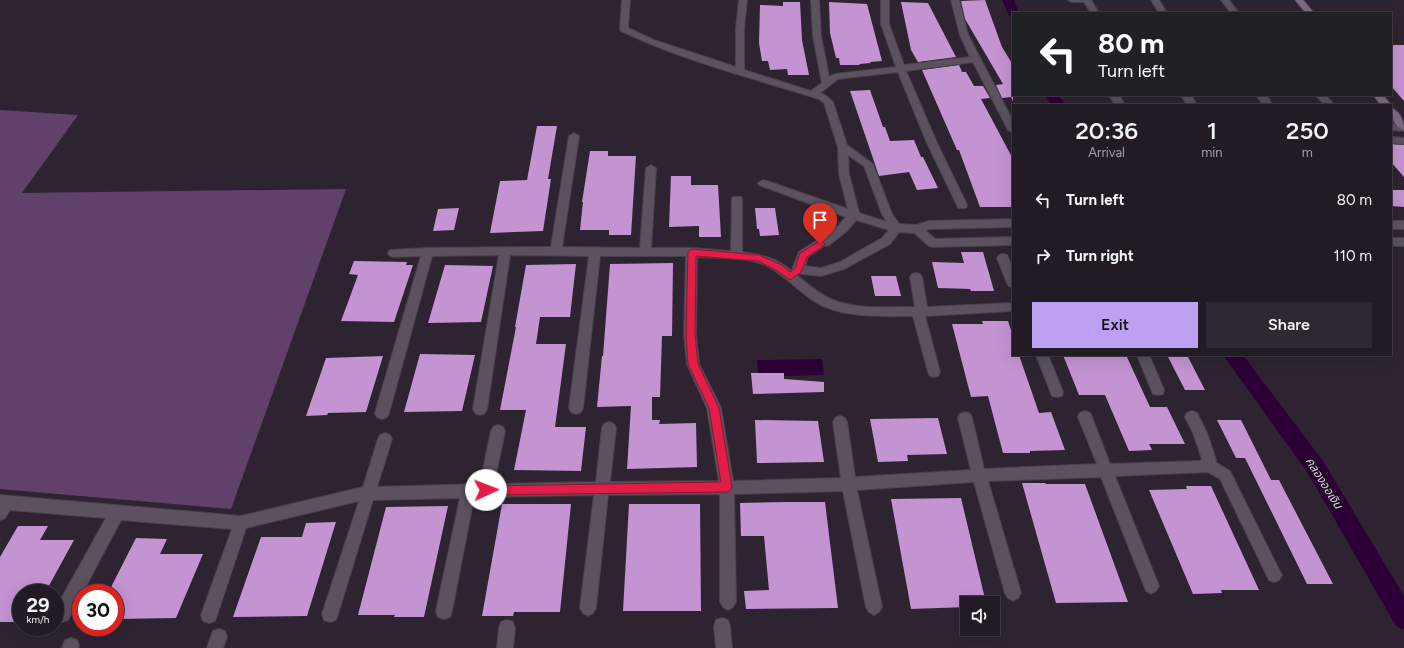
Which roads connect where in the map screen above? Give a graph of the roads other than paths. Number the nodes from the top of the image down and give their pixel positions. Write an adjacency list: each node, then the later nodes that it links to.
1 (626, 0): 17 (street)
2 (743, 0): 17 (street)
3 (815, 0): 18 (street)
4 (885, 0): 16 (street)
5 (955, 0): 15 (street)
6 (1072, 0): 7 (street)
7 (1087, 0): 11 (street)
8 (1155, 0): 12 (street)
9 (1225, 0): 13 (street)
10 (1299, 0): 14 (street)
11 (1094, 12)
12 (1162, 12)
13 (1234, 12)
14 (1309, 12)
15 (976, 59): 16 (street); 27 (street)
16 (901, 68): 18 (street); 35 (street)
17 (740, 72): 19 (street)
18 (826, 83): 19 (street)
19 (812, 94): 31 (street)
20 (1321, 96): 22 (street)
21 (1379, 96): 23 (street)
22 (1329, 104)
23 (1385, 104)
24 (1392, 112): 26 (street)
25 (1392, 127): 26 (street)
26 (1404, 127)
27 (1012, 128)
28 (574, 136): 46 (street)
29 (1392, 140): 30 (street)
30 (1404, 141)
31 (843, 147): 36 (street); 40 (street)
32 (651, 168): 47 (street)
33 (763, 183): 36 (street)
34 (737, 199): 52 (street)
35 (962, 204)
36 (854, 215): 40 (street); 54 (street)
37 (1012, 223): 41 (street)
38 (1392, 225): 39 (street)
39 (1404, 225)
40 (896, 228): 41 (street); 54 (street)
41 (918, 229): 42 (street)
42 (1012, 241)
43 (1392, 242): 44 (street)
44 (1404, 242)
45 (505, 251): 46 (street); 48 (street); 64 (street)
46 (556, 251): 49 (street)
47 (645, 251): 49 (street); 50 (street)
48 (428, 252): 51 (street); 66 (street)
49 (595, 252): 65 (street)
50 (692, 252): 52 (street); 78 (street)
51 (394, 253)
52 (736, 256): 54 (street)
53 (1003, 258): 56 (street)
54 (794, 273): 58 (street)
55 (916, 277): 58 (street)
56 (1012, 280)
57 (1012, 307): 58 (street)
58 (920, 311): 61 (street)
59 (1042, 356): 63 (street)
60 (1142, 356): 62 (street)
61 (934, 372)
62 (1158, 390)
63 (1057, 392)
64 (480, 408)
65 (576, 408)
66 (382, 413)
67 (1085, 417): 75 (street)
68 (1192, 417): 74 (street)
69 (964, 418): 76 (street)
70 (840, 422): 77 (street)
71 (608, 428): 79 (street)
72 (498, 431): 80 (street)
73 (385, 439): 82 (street)
74 (1206, 464): 75 (street); 86 (street)
75 (1106, 470): 76 (street); 87 (street)
76 (979, 476): 77 (street); 88 (street)
77 (849, 484): 78 (street); 90 (street)
78 (727, 487): 79 (street); 89 (street)
79 (602, 488): 80 (street); 91 (street)
80 (486, 490): 81 (street)
81 (468, 491): 82 (street); 93 (street)
82 (368, 494): 85 (street); 94 (street)
83 (2, 506): 84 (street)
84 (117, 513): 85 (street); 92 (street)
85 (241, 523): 95 (street)
86 (1274, 575)
87 (1151, 586)
88 (1013, 593)
89 (728, 602)
90 (874, 607)
91 (588, 608)
92 (64, 610)
93 (444, 611)
94 (330, 614)
95 (209, 615)
96 (722, 626): 99 (street)
97 (507, 628): 98 (street)
98 (506, 648)
99 (724, 648)

